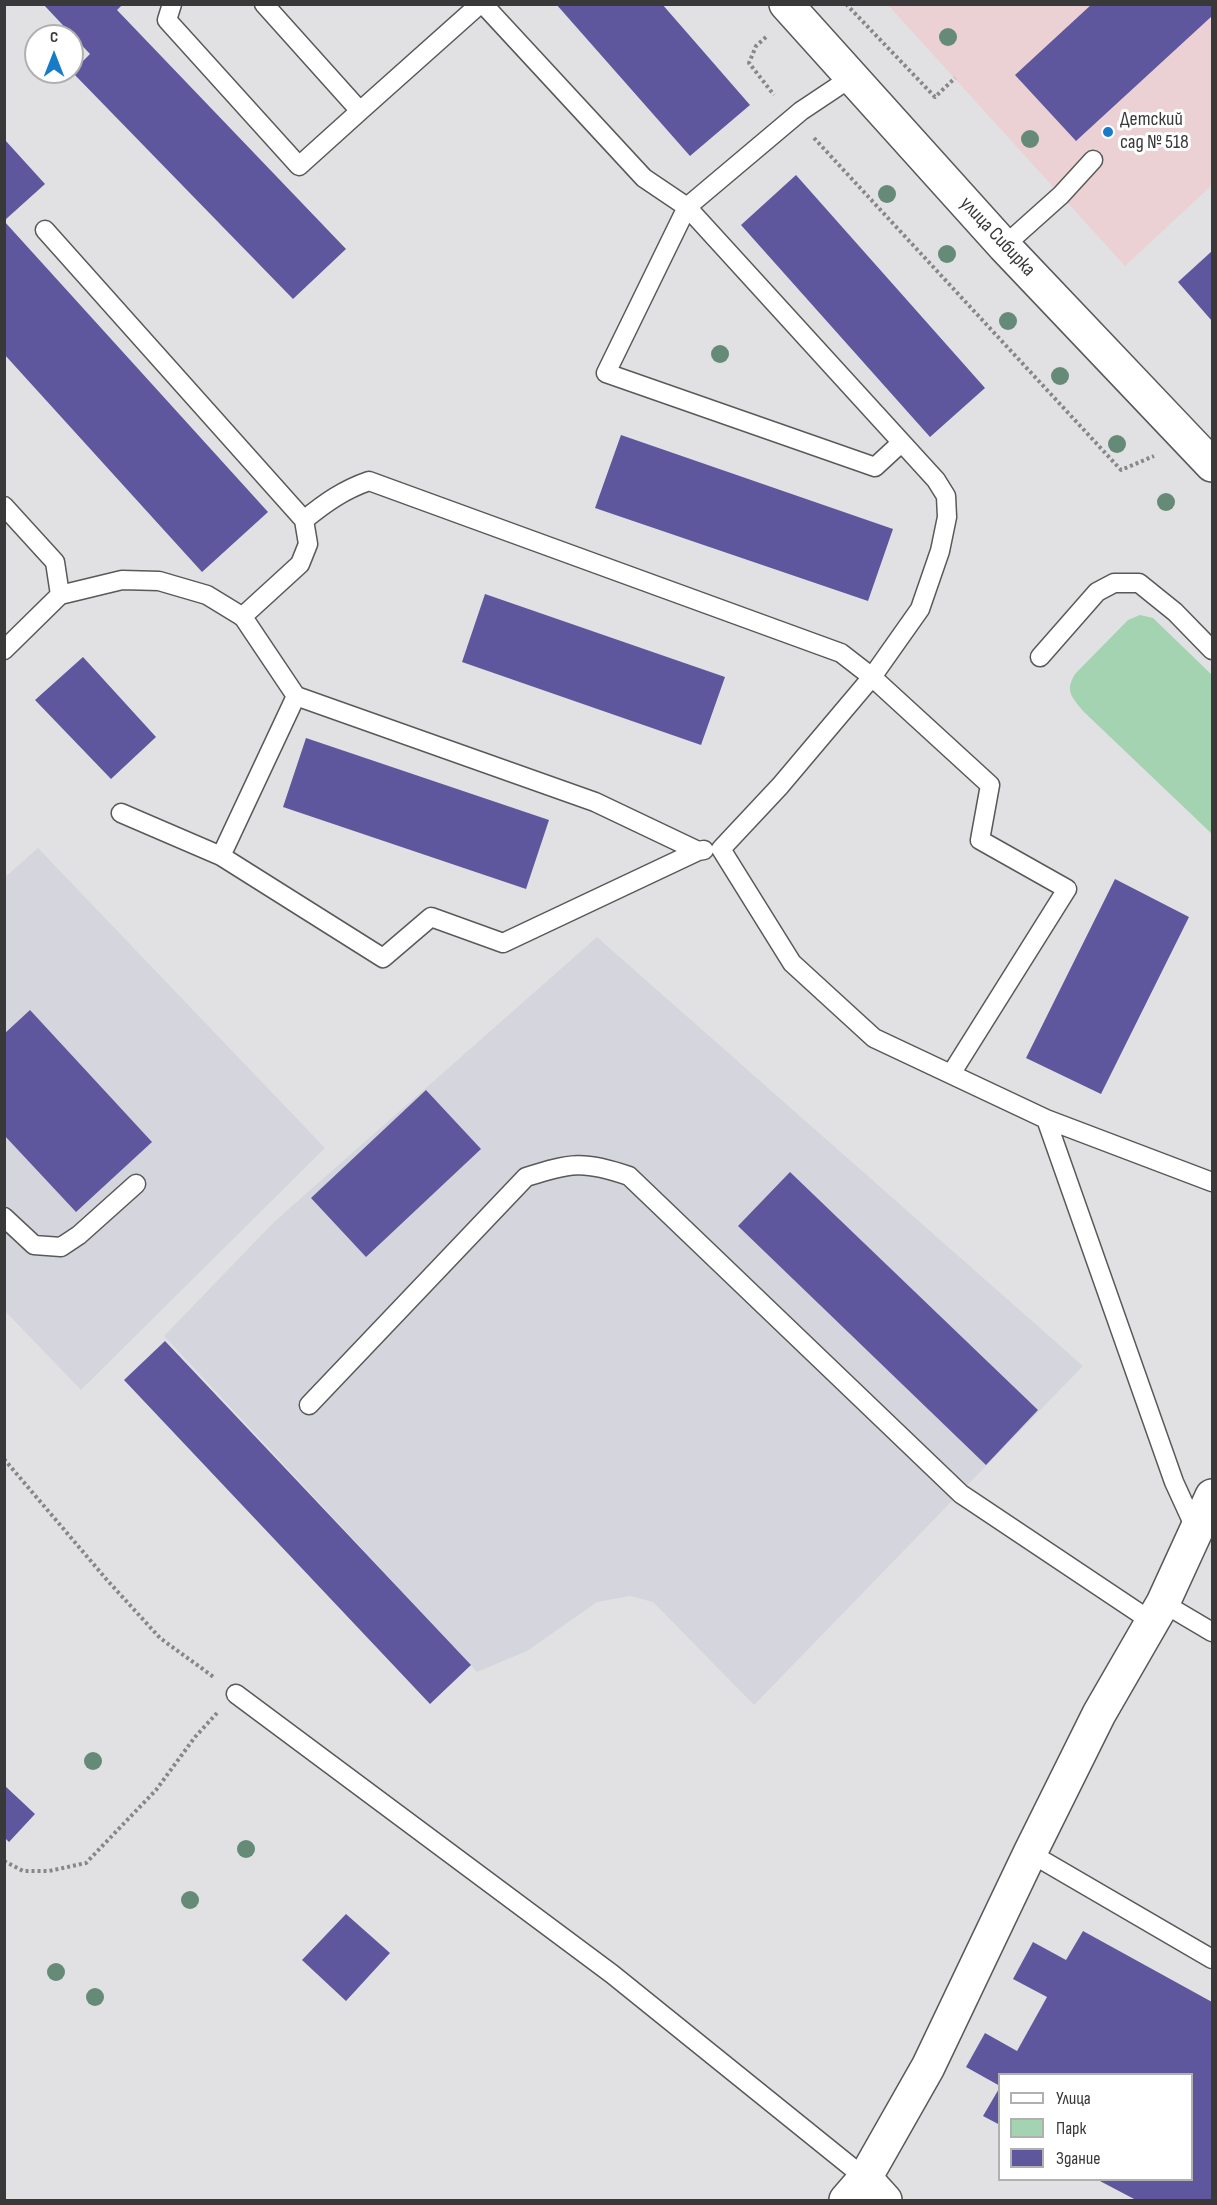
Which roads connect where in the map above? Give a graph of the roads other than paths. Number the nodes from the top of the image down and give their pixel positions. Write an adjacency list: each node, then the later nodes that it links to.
1 (172, 4): 6 (lane)
2 (264, 4): 6 (lane)
3 (481, 4): 6 (lane); 8 (lane)
4 (779, 18): 5 (street, улица Сибирка)
5 (852, 76): 8 (lane); 10 (street, улица Сибирка)
6 (360, 111)
7 (1093, 160): 10 (lane)
8 (687, 207): 11 (lane); 11 (lane)
9 (45, 230): 14 (lane)
10 (1004, 246): 12 (street, улица Сибирка)
11 (901, 443): 20 (lane)
12 (1212, 465)
13 (4, 506): 15 (lane)
14 (304, 520): 16 (lane); 20 (lane)
15 (60, 596): 16 (lane); 17 (lane)
16 (242, 617): 21 (lane)
17 (4, 650)
18 (1212, 650): 19 (lane)
19 (1040, 657)
20 (872, 677): 23 (lane); 26 (lane)
21 (296, 696): 24 (lane); 25 (lane)
22 (121, 813): 25 (lane)
23 (721, 849): 24 (lane); 26 (lane)
24 (698, 850): 25 (lane)
25 (221, 856)
26 (951, 1074): 27 (lane)
27 (1046, 1119): 28 (lane); 33 (lane)
28 (1212, 1182)
29 (136, 1184): 30 (lane)
30 (4, 1216)
31 (309, 1405): 34 (lane)
32 (1212, 1496): 33 (street)
33 (1196, 1530): 34 (street)
34 (1157, 1612): 35 (lane); 37 (street)
35 (1212, 1632)
36 (236, 1694): 39 (lane)
37 (1030, 1853): 38 (lane); 39 (street)
38 (1212, 1959)
39 (866, 2193)

